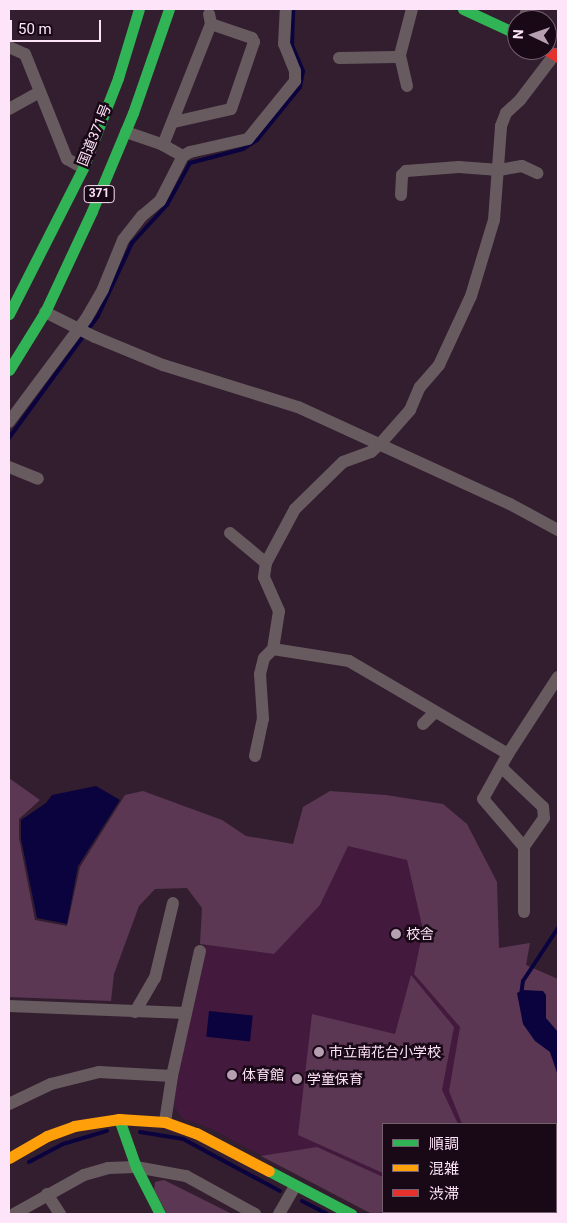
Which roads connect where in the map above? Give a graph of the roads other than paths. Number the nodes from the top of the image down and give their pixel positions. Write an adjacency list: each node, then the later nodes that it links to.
1 (139, 9): 21 (main road, 371)
2 (168, 9): 18 (main road, 371)
3 (286, 9): 20 (street)
4 (412, 9): 9 (street)
5 (463, 9): 7 (main road)
6 (149, 27): 14 (main road, 国道371号)
7 (507, 29)
8 (9, 47): 13 (street)
9 (400, 54): 10 (street); 12 (street)
10 (339, 58)
11 (549, 60): 22 (street)
12 (407, 86)
13 (40, 92): 15 (street); 21 (street)
14 (124, 100)
15 (9, 109)
16 (117, 119): 25 (main road, 国道371号 / 371)
17 (174, 122): 17 (street); 19 (street)
18 (126, 132): 19 (street); 27 (main road, 371)
19 (163, 145): 20 (street)
20 (183, 156): 32 (street)
21 (83, 168): 25 (main road, 371)
22 (499, 170): 23 (street); 24 (street); 33 (street)
23 (537, 173)
24 (401, 196)
25 (25, 284): 26 (main road, 371)
26 (13, 296): 28 (main road, 371)
27 (45, 312): 31 (main road, 371); 33 (street)
28 (9, 314)
29 (24, 321): 30 (main road)
30 (9, 350)
31 (9, 370)
32 (9, 422)
33 (381, 443): 36 (street); 38 (street)
34 (9, 467): 35 (street)
35 (38, 479)
36 (558, 530)
37 (230, 533): 38 (street)
38 (266, 563): 39 (street)
39 (273, 649): 41 (street); 44 (street)
40 (558, 677): 43 (street)
41 (435, 712): 42 (street); 43 (street)
42 (423, 724)
43 (508, 754): 45 (street)
44 (255, 756)
45 (501, 767): 46 (street); 46 (street)
46 (524, 847): 48 (street)
47 (172, 903): 51 (street)
48 (524, 912)
49 (200, 951): 52 (street)
50 (9, 1006): 51 (street)
51 (135, 1012): 52 (street)
52 (186, 1013): 53 (street)
53 (172, 1076): 54 (street); 56 (street)
54 (9, 1104)
55 (119, 1119): 56 (main road); 58 (main road); 59 (main road)
56 (166, 1122): 60 (main road)
57 (9, 1141): 58 (main road)
58 (12, 1156)
59 (136, 1167): 61 (street); 64 (main road); 65 (street)
60 (295, 1186): 66 (street); 67 (main road)
61 (47, 1194): 62 (street); 63 (street)
62 (14, 1214)
63 (60, 1214)
64 (160, 1214)
65 (255, 1214)
66 (279, 1214)
67 (351, 1214)

